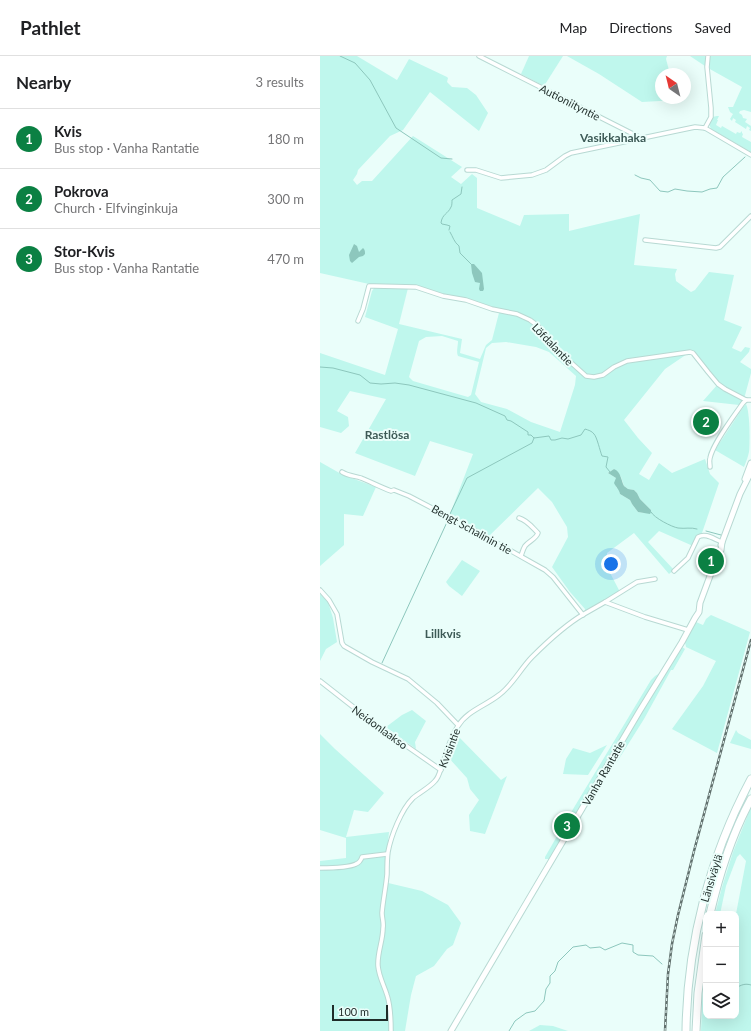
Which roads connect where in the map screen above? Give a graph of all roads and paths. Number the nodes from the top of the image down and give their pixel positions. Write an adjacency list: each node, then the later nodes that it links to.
1 (478, 56): 4 (street, Autioniityntie)
2 (708, 56): 3 (street)
3 (704, 128): 4 (street); 5 (street)
4 (641, 138): 6 (street)
5 (751, 155)
6 (467, 170)
7 (751, 216): 8 (street)
8 (644, 240)
9 (358, 321): 10 (street, Löfdalantie)
10 (746, 400): 11 (street, Löfdalantie); 13 (street)
11 (751, 400)
12 (751, 463): 16 (main road, Vanha Rantatie)
13 (710, 468)
14 (342, 472): 19 (street, Bengt Schalinin tie)
15 (751, 472): 16 (main road, Vanha Rantatie)
16 (743, 488): 18 (main road, Vanha Rantatie)
17 (519, 518): 19 (street)
18 (722, 542): 20 (street); 25 (main road, Vanha Rantatie)
19 (521, 556): 24 (street, Bengt Schalinin tie)
20 (674, 571)
21 (655, 579): 23 (street, Kvisintie)
22 (320, 590): 27 (street)
23 (605, 602): 24 (street, Kvisintie); 25 (street)
24 (583, 615): 27 (street, Kvisintie)
25 (688, 630): 36 (main road, Vanha Rantatie)
26 (320, 681): 28 (street, Neidonlaakso)
27 (458, 725): 28 (street, Kvisintie)
28 (441, 770): 31 (street, Kvisintie)
29 (751, 779): 37 (highway, Länsiväylä)
30 (751, 799): 33 (highway, Länsiväylä)
31 (388, 854): 32 (street); 35 (street, Kvisintie)
32 (320, 868)
33 (711, 911)
34 (704, 947): 38 (highway)
35 (391, 1031)
36 (451, 1031)
37 (686, 1031)
38 (696, 1031)

